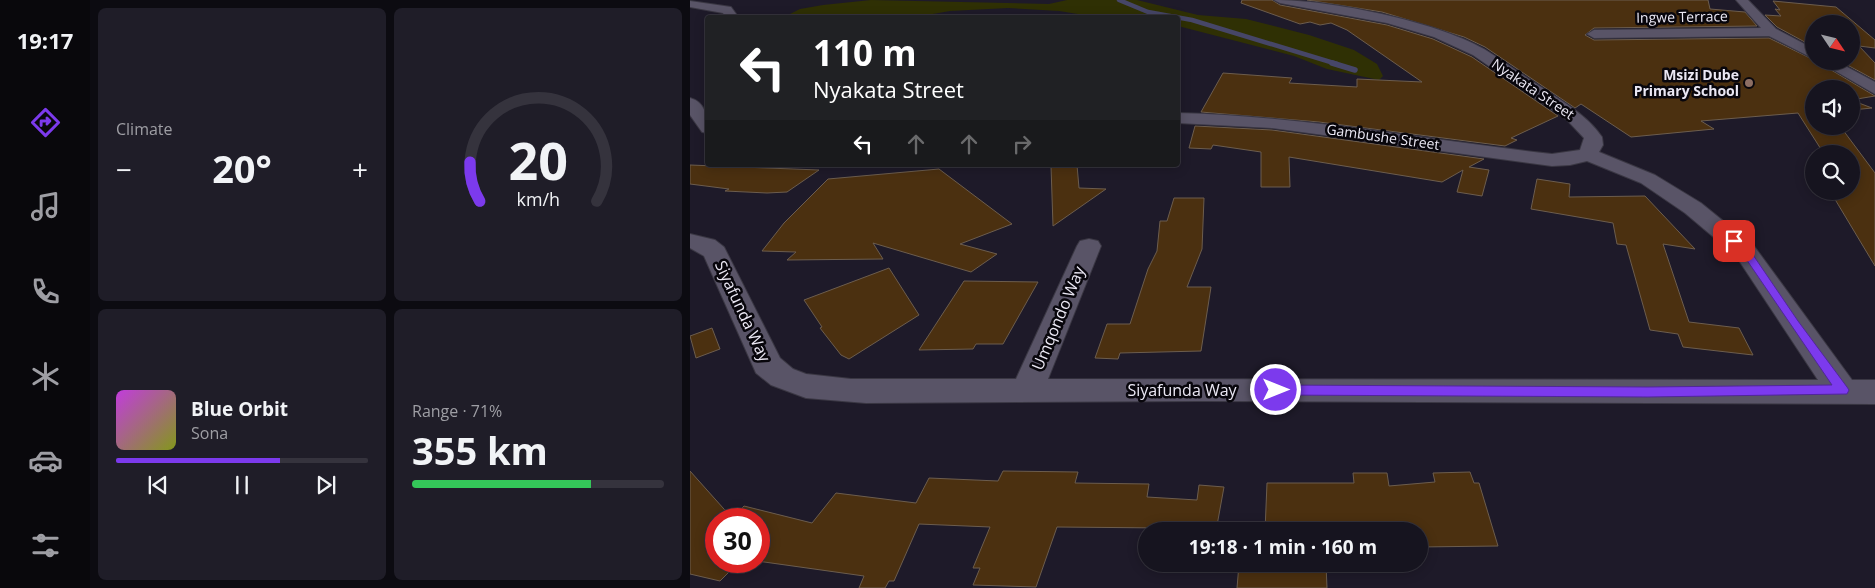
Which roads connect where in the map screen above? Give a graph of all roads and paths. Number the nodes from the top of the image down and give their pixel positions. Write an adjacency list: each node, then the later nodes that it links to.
1 (1280, 0): 5 (street, Nyakata Street)
2 (1354, 0): 5 (street)
3 (1742, 0): 7 (street)
4 (690, 4): 6 (street)
5 (1331, 9): 15 (street, Nyakata Street)
6 (731, 15)
7 (1771, 32): 8 (street, Ingwe Terrace); 9 (street)
8 (1594, 34)
9 (1805, 50)
10 (1841, 70): 11 (street)
11 (1875, 89)
12 (690, 104): 14 (street)
13 (1180, 118): 15 (street, Gambushe Street)
14 (705, 124)
15 (1588, 154): 19 (street)
16 (690, 241): 18 (street, Siyafunda Way)
17 (1089, 246): 18 (street, Umqondo Way)
18 (1027, 390): 19 (street, Siyafunda Way)
19 (1842, 390): 20 (street, Siyafunda Way)
20 (1875, 392)

